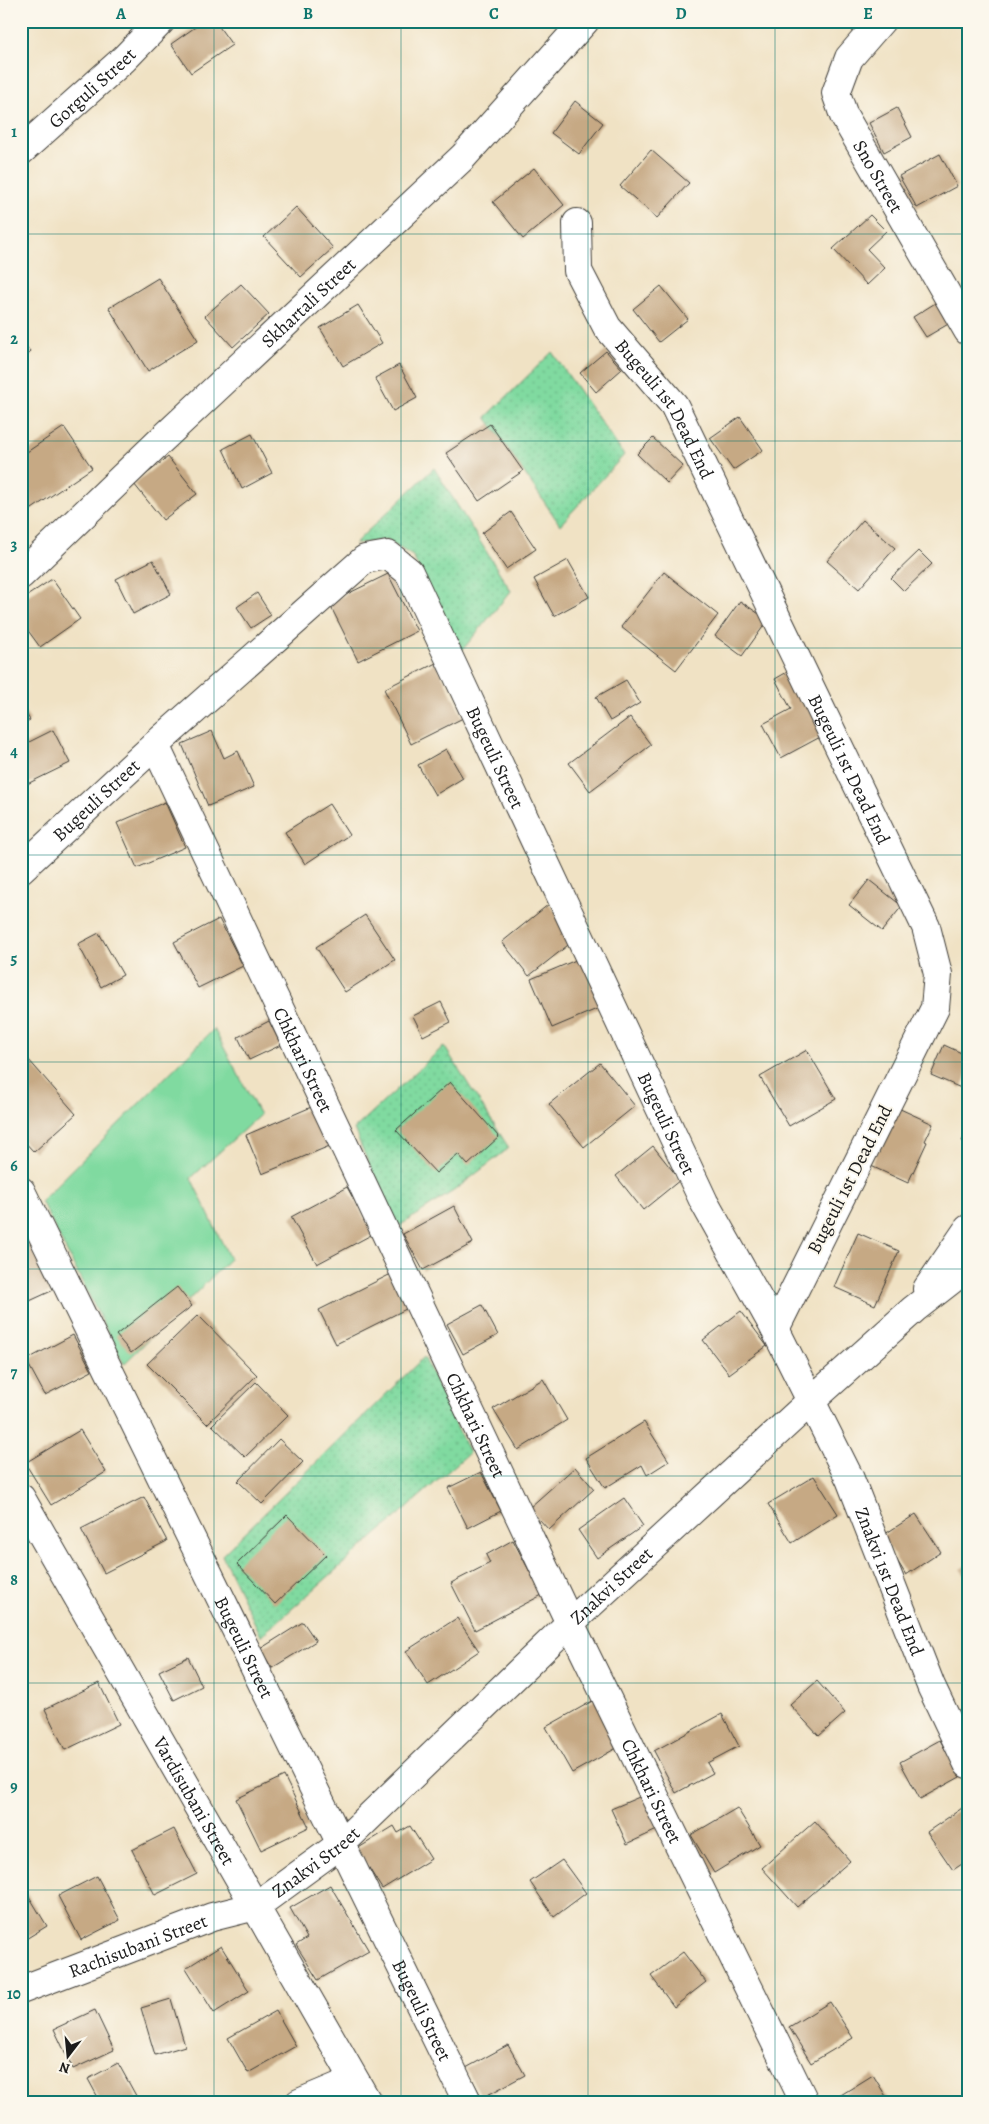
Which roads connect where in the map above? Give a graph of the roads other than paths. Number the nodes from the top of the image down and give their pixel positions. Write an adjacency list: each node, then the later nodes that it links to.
1 (161, 21): 4 (street, Gorguli Street)
2 (585, 21): 7 (street, Skhartali Street)
3 (881, 21): 6 (street, Sno Street)
4 (21, 152)
5 (577, 223): 14 (street, Bugeuli 1st Dead End)
6 (968, 332)
7 (21, 575)
8 (154, 745): 9 (street, Bugeuli Street); 14 (street, Bugeuli Street); 17 (street, Chkhari Street)
9 (21, 869)
10 (21, 1191): 19 (street, Bugeuli Street)
11 (968, 1229): 13 (street)
12 (968, 1267): 13 (street, Znakvi Street)
13 (914, 1309): 15 (street, Znakvi Street)
14 (775, 1329): 15 (street, Bugeuli Street)
15 (811, 1401): 17 (street, Znakvi Street); 18 (street, Znakvi 1st Dead End)
16 (21, 1498): 20 (street, Vardisubani Street)
17 (570, 1623): 19 (street, Znakvi Street); 25 (street, Chkhari Street)
18 (968, 1764)
19 (341, 1844): 20 (street, Znakvi Street); 24 (street, Bugeuli Street)
20 (256, 1906): 21 (street, Rachisubani Street); 22 (street, Vardisubani Street)
21 (21, 1990)
22 (361, 2091): 23 (street)
23 (299, 2103)
24 (468, 2103)
25 (805, 2103)

